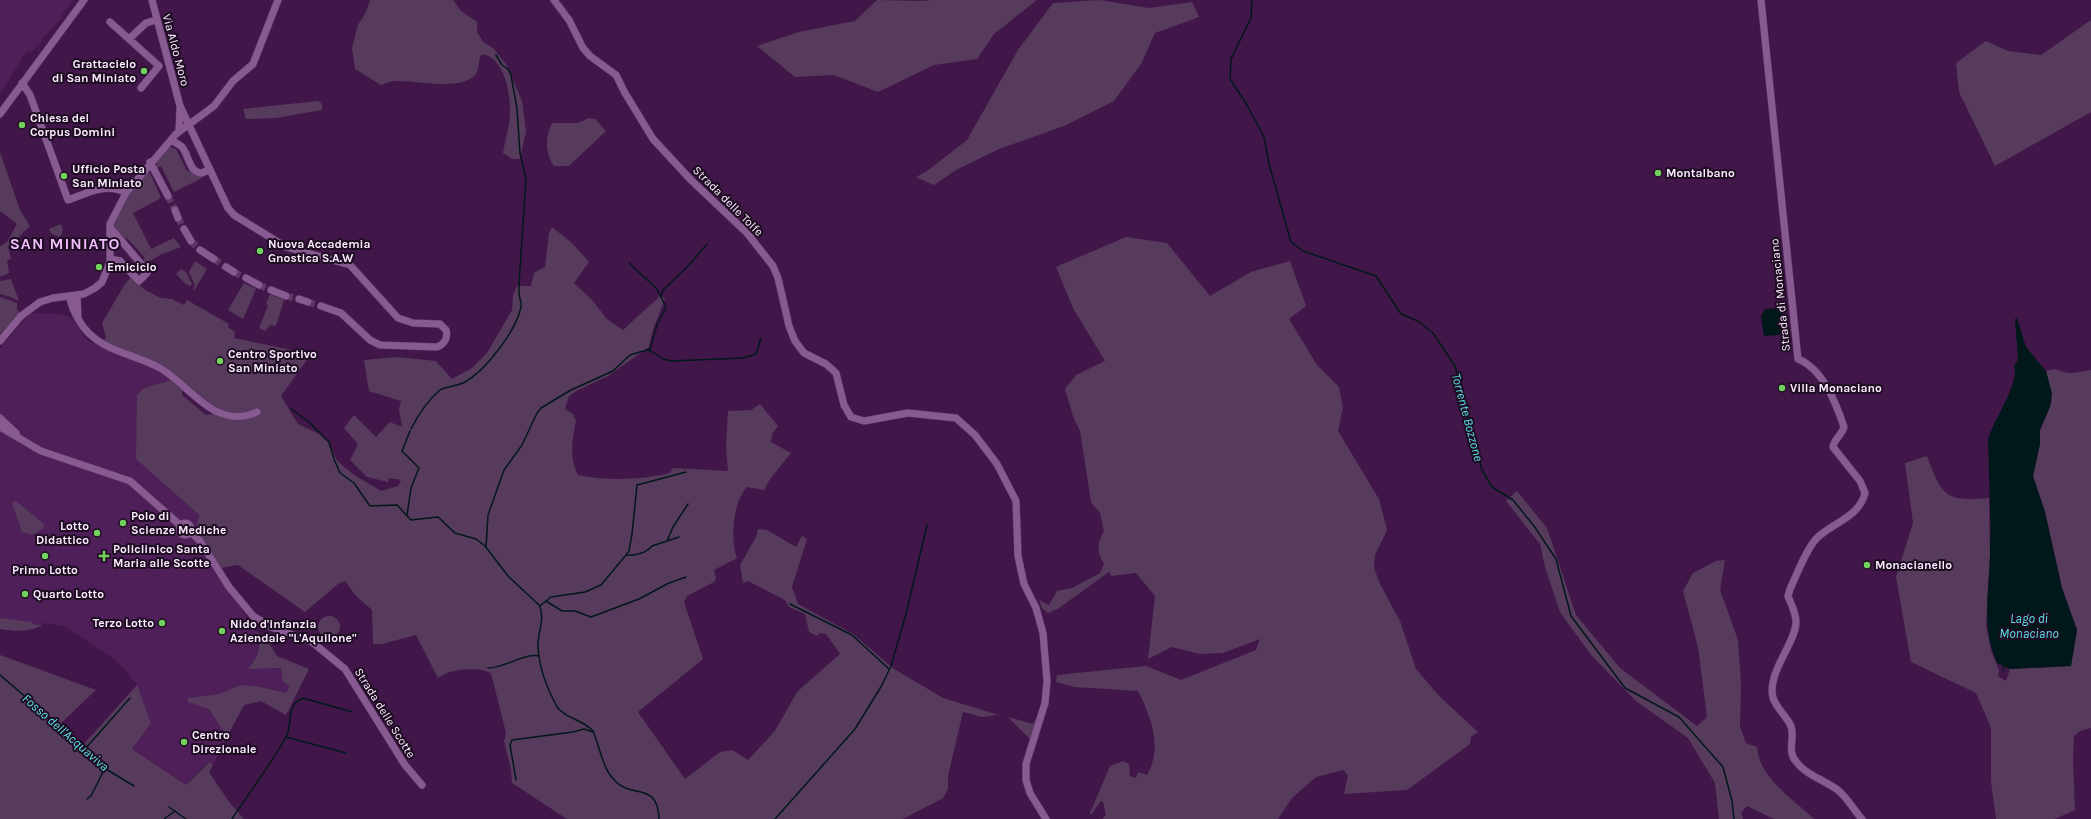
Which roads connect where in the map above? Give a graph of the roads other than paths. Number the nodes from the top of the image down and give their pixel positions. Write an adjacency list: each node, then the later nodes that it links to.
1 (84, 0): 9 (street)
2 (152, 0): 6 (street, Via Aldo Moro)
3 (278, 0): 13 (street)
4 (554, 0): 46 (street, Strada delle Tolfe)
5 (1761, 0): 47 (street, Strada di Monaciano)
6 (156, 20): 8 (street); 11 (street, Via Aldo Moro)
7 (110, 22): 8 (street)
8 (129, 39): 10 (street)
9 (22, 83): 12 (street); 18 (street)
10 (141, 88)
11 (180, 106): 13 (street, Via Aldo Moro); 14 (street, Via Aldo Moro)
12 (0, 114)
13 (189, 125): 14 (street); 17 (street, Via Aldo Moro)
14 (179, 131): 15 (street)
15 (171, 140): 16 (street); 17 (street)
16 (150, 162): 18 (street); 19 (street)
17 (210, 169): 39 (street, Via Aldo Moro)
18 (126, 193): 22 (street)
19 (168, 196)
20 (175, 210): 21 (street)
21 (178, 218)
22 (110, 227): 24 (street); 25 (street)
23 (184, 229): 26 (street)
24 (110, 240): 25 (street); 28 (street)
25 (120, 240): 28 (street)
26 (191, 241)
27 (200, 250): 29 (street)
28 (111, 259): 35 (street)
29 (214, 259)
30 (226, 267): 31 (street)
31 (234, 272)
32 (246, 278): 33 (street)
33 (259, 285)
34 (271, 290): 36 (street)
35 (73, 296): 40 (street); 41 (street)
36 (286, 296)
37 (299, 299): 38 (street)
38 (308, 302)
39 (320, 306)
40 (0, 341)
41 (257, 412)
42 (0, 420): 43 (street); 44 (street)
43 (0, 426): 44 (street, Strada delle Scotte)
44 (31, 446): 45 (street, Strada delle Scotte)
45 (422, 785)
46 (1046, 819)
47 (1862, 819)

